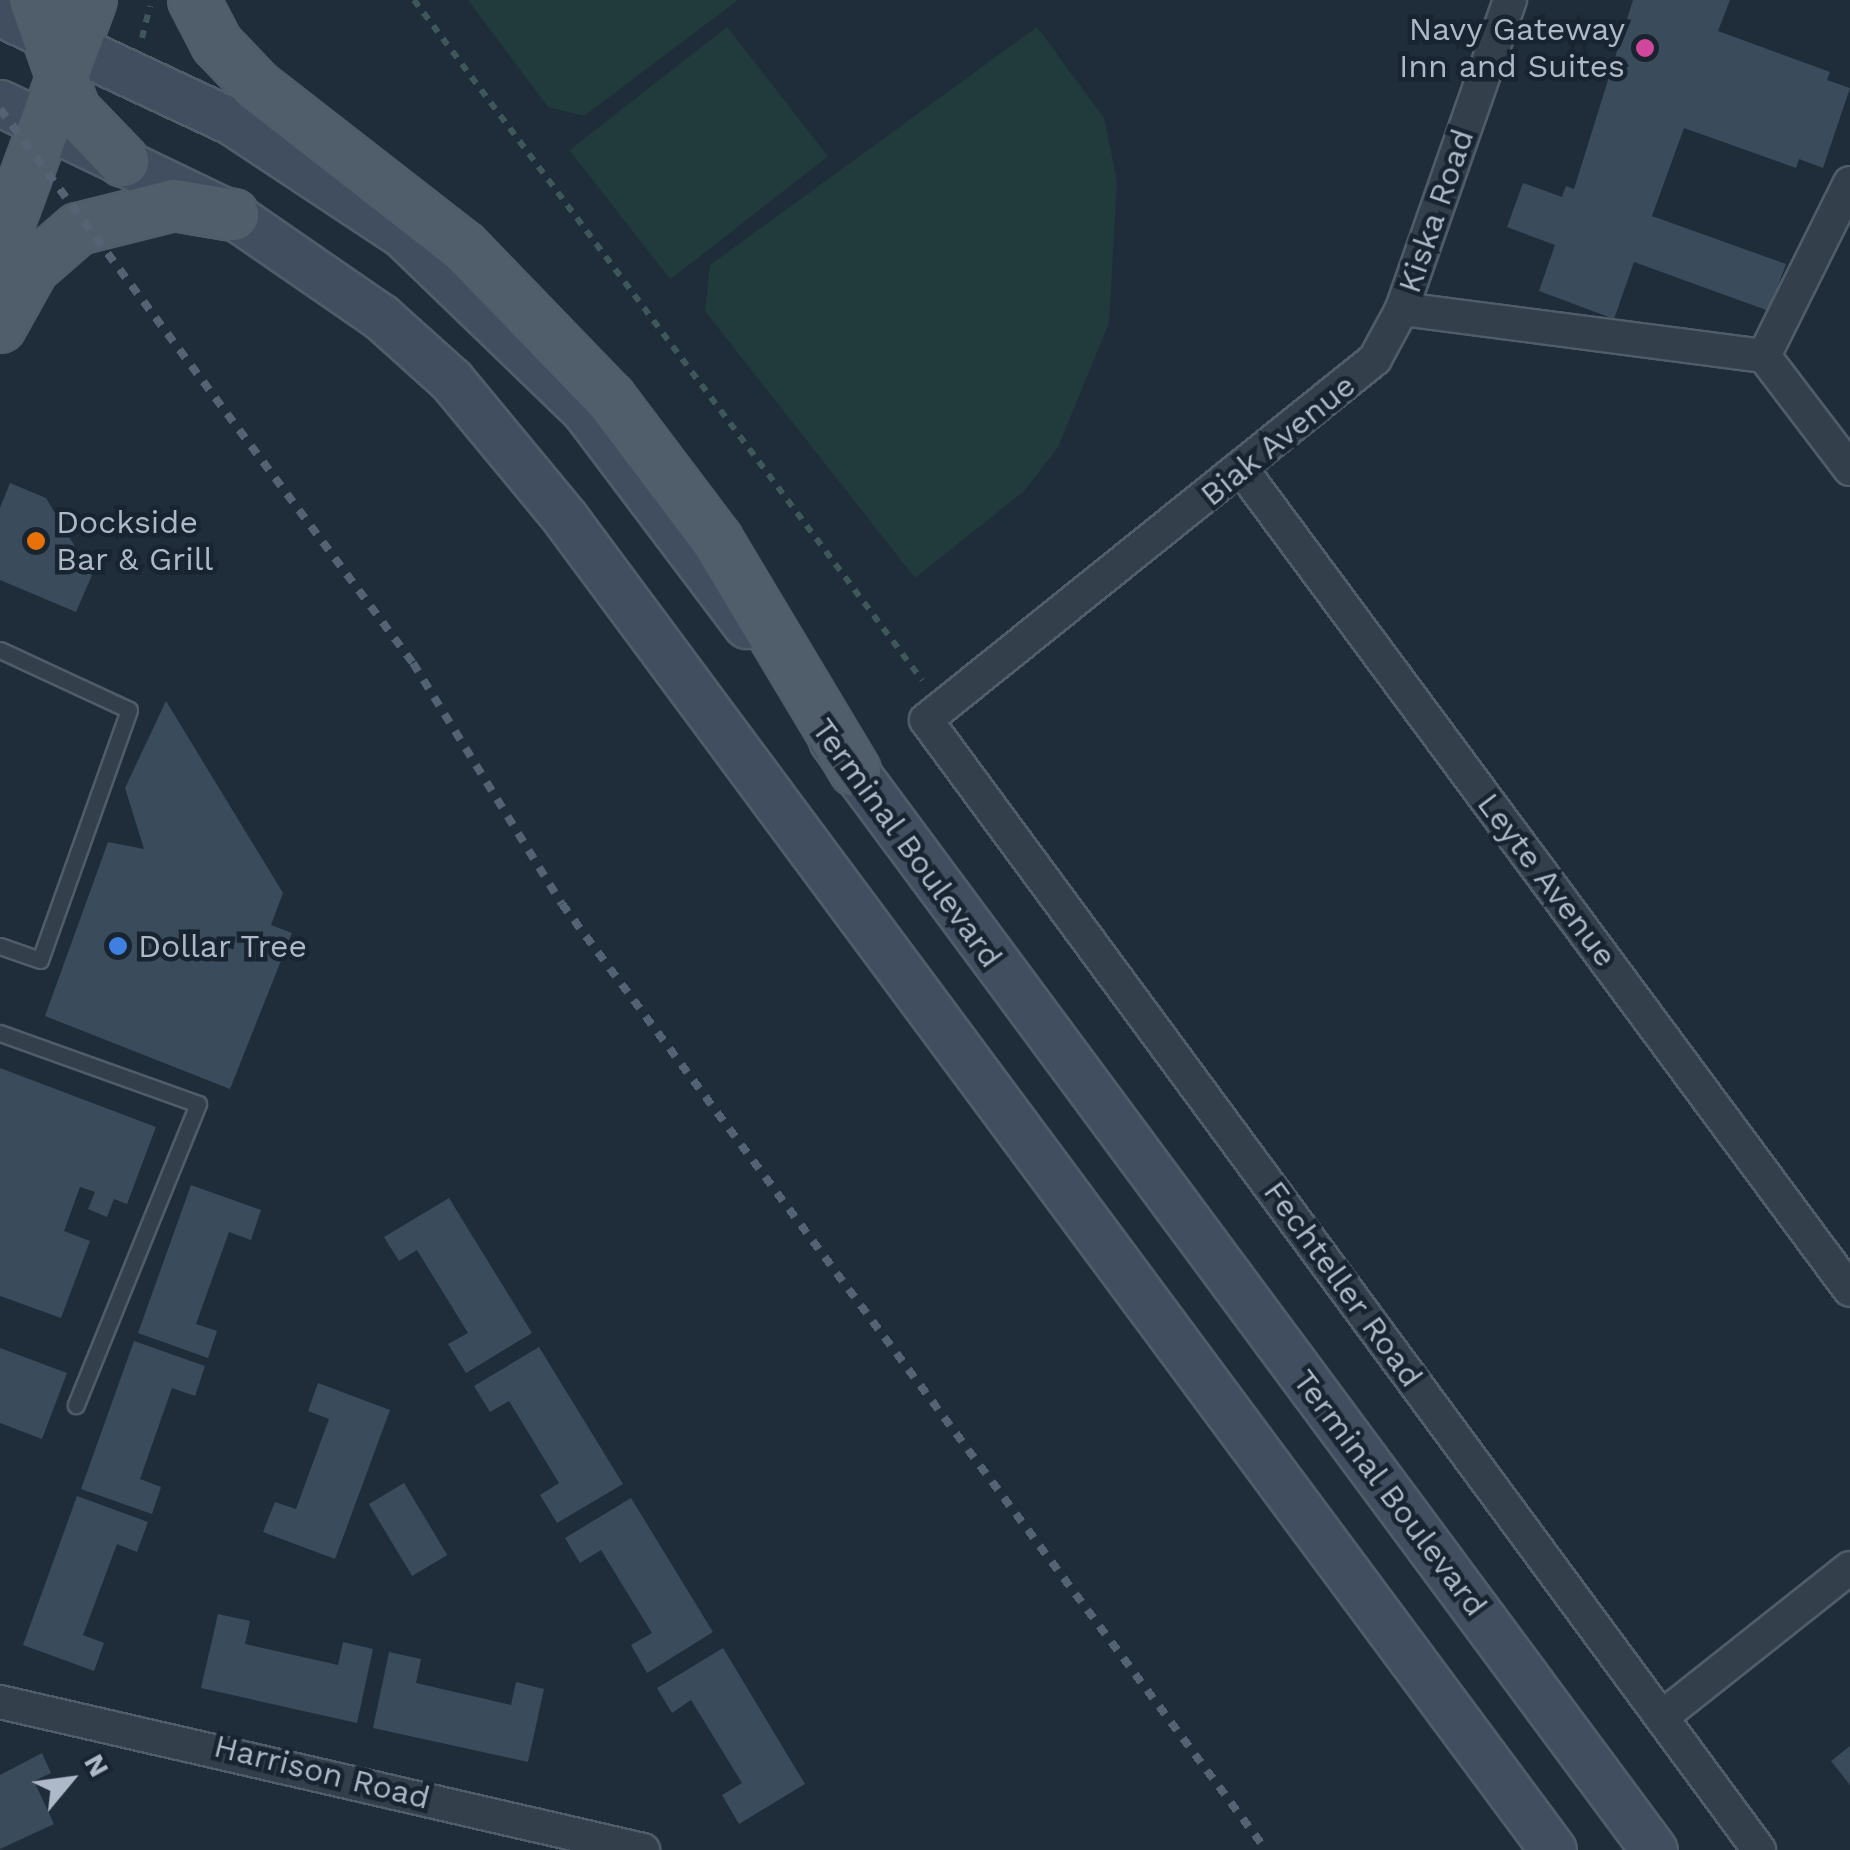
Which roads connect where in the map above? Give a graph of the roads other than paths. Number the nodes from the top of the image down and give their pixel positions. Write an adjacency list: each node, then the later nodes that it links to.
1 (91, 0): 4 (main road)
2 (194, 0): 16 (main road)
3 (1510, 0): 9 (street, Kiska Road)
4 (36, 57): 5 (main road); 8 (main road); 16 (main road, Terminal Boulevard)
5 (122, 161): 7 (main road)
6 (1850, 182): 11 (street)
7 (233, 215): 10 (main road); 25 (main road)
8 (0, 246)
9 (1402, 309): 11 (street); 13 (street, Biak Avenue)
10 (0, 327)
11 (1764, 356): 12 (street)
12 (1850, 469)
13 (1243, 472): 15 (street, Biak Avenue); 19 (street, Leyte Avenue)
14 (0, 650): 17 (lane)
15 (926, 720): 23 (street, Fechteller Road)
16 (855, 771): 26 (main road, Terminal Boulevard)
17 (0, 946)
18 (0, 1033): 20 (lane)
19 (1850, 1290)
20 (76, 1405)
21 (1850, 1568): 23 (street)
22 (0, 1702): 24 (street, Harrison Road)
23 (1663, 1716): 27 (street, Fechteller Road)
24 (643, 1850)
25 (1554, 1850)
26 (1654, 1850)
27 (1759, 1850)

